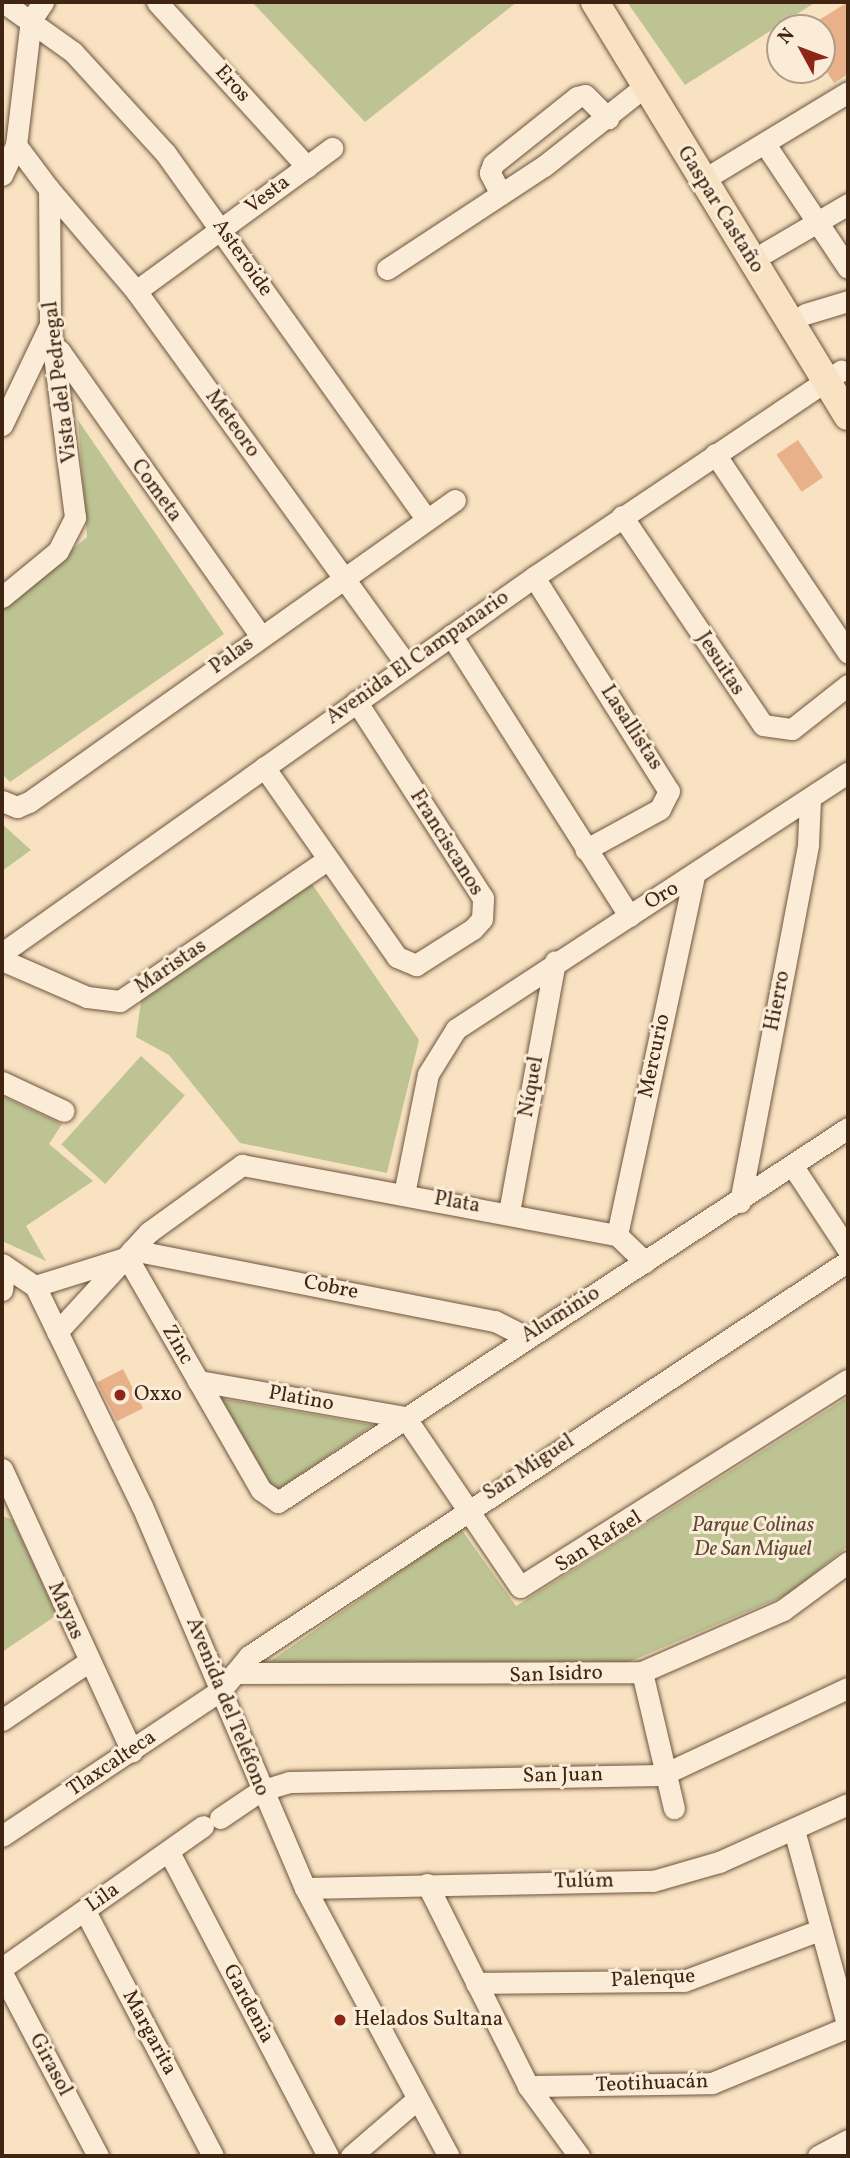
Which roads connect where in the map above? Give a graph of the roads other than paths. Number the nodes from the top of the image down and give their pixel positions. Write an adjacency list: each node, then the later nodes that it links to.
1 (3, 2): 6 (street, Asteroide)
2 (43, 2): 6 (street)
3 (157, 2): 13 (street, Eros)
4 (595, 2): 7 (main road, Gaspar Castaño)
5 (615, 2): 7 (main road, Gaspar Castaño)
6 (31, 20): 11 (street); 20 (street, Asteroide)
7 (650, 82): 9 (street); 14 (main road, Gaspar Castaño); 28 (main road, Gaspar Castaño)
8 (848, 92): 10 (street)
9 (608, 118): 17 (street); 17 (street)
10 (765, 144): 14 (street); 19 (street)
11 (16, 145): 15 (street); 16 (street)
12 (332, 148): 13 (street, Vesta)
13 (306, 167): 20 (street, Vesta)
14 (716, 172): 21 (main road, Gaspar Castaño)
15 (2, 175)
16 (49, 189): 24 (street, Meteoro); 27 (street, Vista del Pedregal)
17 (501, 194): 23 (street)
18 (848, 205): 19 (street)
19 (816, 225): 21 (street); 22 (street)
20 (223, 229): 24 (street, Vesta); 34 (street, Asteroide)
21 (766, 252): 26 (main road, Gaspar Castaño)
22 (848, 268)
23 (387, 269)
24 (136, 291): 35 (street, Meteoro)
25 (848, 301): 26 (street)
26 (805, 314): 28 (main road, Gaspar Castaño)
27 (53, 335): 30 (street); 37 (street, Vista del Pedregal); 38 (street, Cometa)
28 (838, 378): 29 (main road, Gaspar Castaño); 31 (street, Avenida El Campanario)
29 (848, 416)
30 (2, 425)
31 (715, 454): 33 (street, Avenida El Campanario); 40 (street)
32 (455, 500): 34 (street, Palas)
33 (622, 516): 36 (street, Avenida El Campanario); 42 (street, Jesuitas)
34 (426, 518): 35 (street, Palas)
35 (341, 575): 38 (street, Palas); 41 (street, Meteoro)
36 (534, 577): 39 (street, Avenida El Campanario); 48 (street, Lasallistas)
37 (2, 597)
38 (260, 635): 47 (street, Palas)
39 (451, 635): 41 (street, Avenida El Campanario); 48 (street)
40 (848, 653)
41 (407, 666): 43 (street, Avenida El Campanario)
42 (848, 685)
43 (356, 701): 44 (street, Avenida El Campanario); 49 (street, Franciscanos)
44 (264, 767): 49 (street, Franciscanos); 52 (street, Avenida El Campanario)
45 (848, 772): 46 (street, Oro)
46 (810, 800): 50 (street, Oro); 61 (street, Hierro)
47 (5, 803)
48 (585, 850): 51 (street)
49 (327, 860): 53 (street, Maristas)
50 (694, 877): 51 (street, Oro); 63 (street, Mercurio)
51 (629, 916): 54 (street, Oro)
52 (2, 953)
53 (2, 960)
54 (555, 961): 60 (street, Oro); 62 (street, Níquel)
55 (2, 1082): 56 (street)
56 (64, 1111)
57 (848, 1128): 59 (street, Aluminio)
58 (259, 1166): 60 (street, Plata); 65 (street, Cobre)
59 (794, 1168): 61 (street, Aluminio); 64 (street)
60 (404, 1195): 62 (street, Plata)
61 (740, 1202): 67 (street, Aluminio)
62 (509, 1212): 63 (street, Plata)
63 (617, 1235): 67 (street)
64 (848, 1250)
65 (130, 1254): 69 (street, Cobre); 71 (street, Cobre); 72 (street, Cobre); 74 (street, Zinc)
66 (848, 1261): 79 (street, San Miguel)
67 (645, 1262): 72 (street, Aluminio)
68 (3, 1265): 69 (street, Avenida del Teléfono); 70 (street)
69 (34, 1286): 71 (street, Avenida del Teléfono)
70 (2, 1290)
71 (57, 1332): 85 (street, Avenida del Teléfono)
72 (527, 1337): 75 (street, Aluminio)
73 (848, 1380): 79 (street, San Rafael)
74 (198, 1381): 75 (street, Platino); 77 (street, Zinc)
75 (405, 1418): 77 (street, Aluminio); 79 (street, San Rafael)
76 (2, 1469): 78 (street, Mayas)
77 (274, 1502)
78 (10, 1503): 81 (street, Mayas)
79 (465, 1510): 83 (street, San Miguel)
80 (848, 1562): 82 (street, San Isidro)
81 (88, 1662): 86 (street); 87 (street, Mayas)
82 (642, 1672): 83 (street, San Isidro); 88 (street)
83 (235, 1673): 85 (street, San Miguel)
84 (848, 1688): 88 (street, San Juan)
85 (221, 1690): 87 (street, Tlaxcalteca); 89 (street, Avenida del Teléfono)
86 (2, 1720)
87 (132, 1752): 93 (street, Tlaxcalteca)
88 (662, 1775): 89 (street, San Juan); 91 (street)
89 (260, 1791): 94 (street, Lila); 96 (street, Avenida del Teléfono)
90 (848, 1804): 92 (street, Tulúm)
91 (674, 1808)
92 (794, 1830): 95 (street, Tulúm); 98 (street)
93 (2, 1836)
94 (169, 1852): 97 (street, Lila); 108 (street, Gardenia)
95 (427, 1884): 96 (street, Tulúm); 101 (street)
96 (305, 1888): 104 (street, Avenida del Teléfono)
97 (85, 1910): 99 (street, Lila); 107 (street, Margarita)
98 (820, 1930): 101 (street, Palenque); 102 (street)
99 (2, 1968)
100 (2, 1973): 106 (street, Girasol)
101 (476, 1983): 103 (street)
102 (848, 2027): 103 (street, Teotihuacán)
103 (528, 2086): 111 (street)
104 (416, 2100): 109 (street); 110 (street, Avenida del Teléfono)
105 (848, 2140): 112 (street)
106 (98, 2156)
107 (213, 2156)
108 (328, 2156)
109 (351, 2156)
110 (449, 2156)
111 (579, 2156)
112 (818, 2156)

